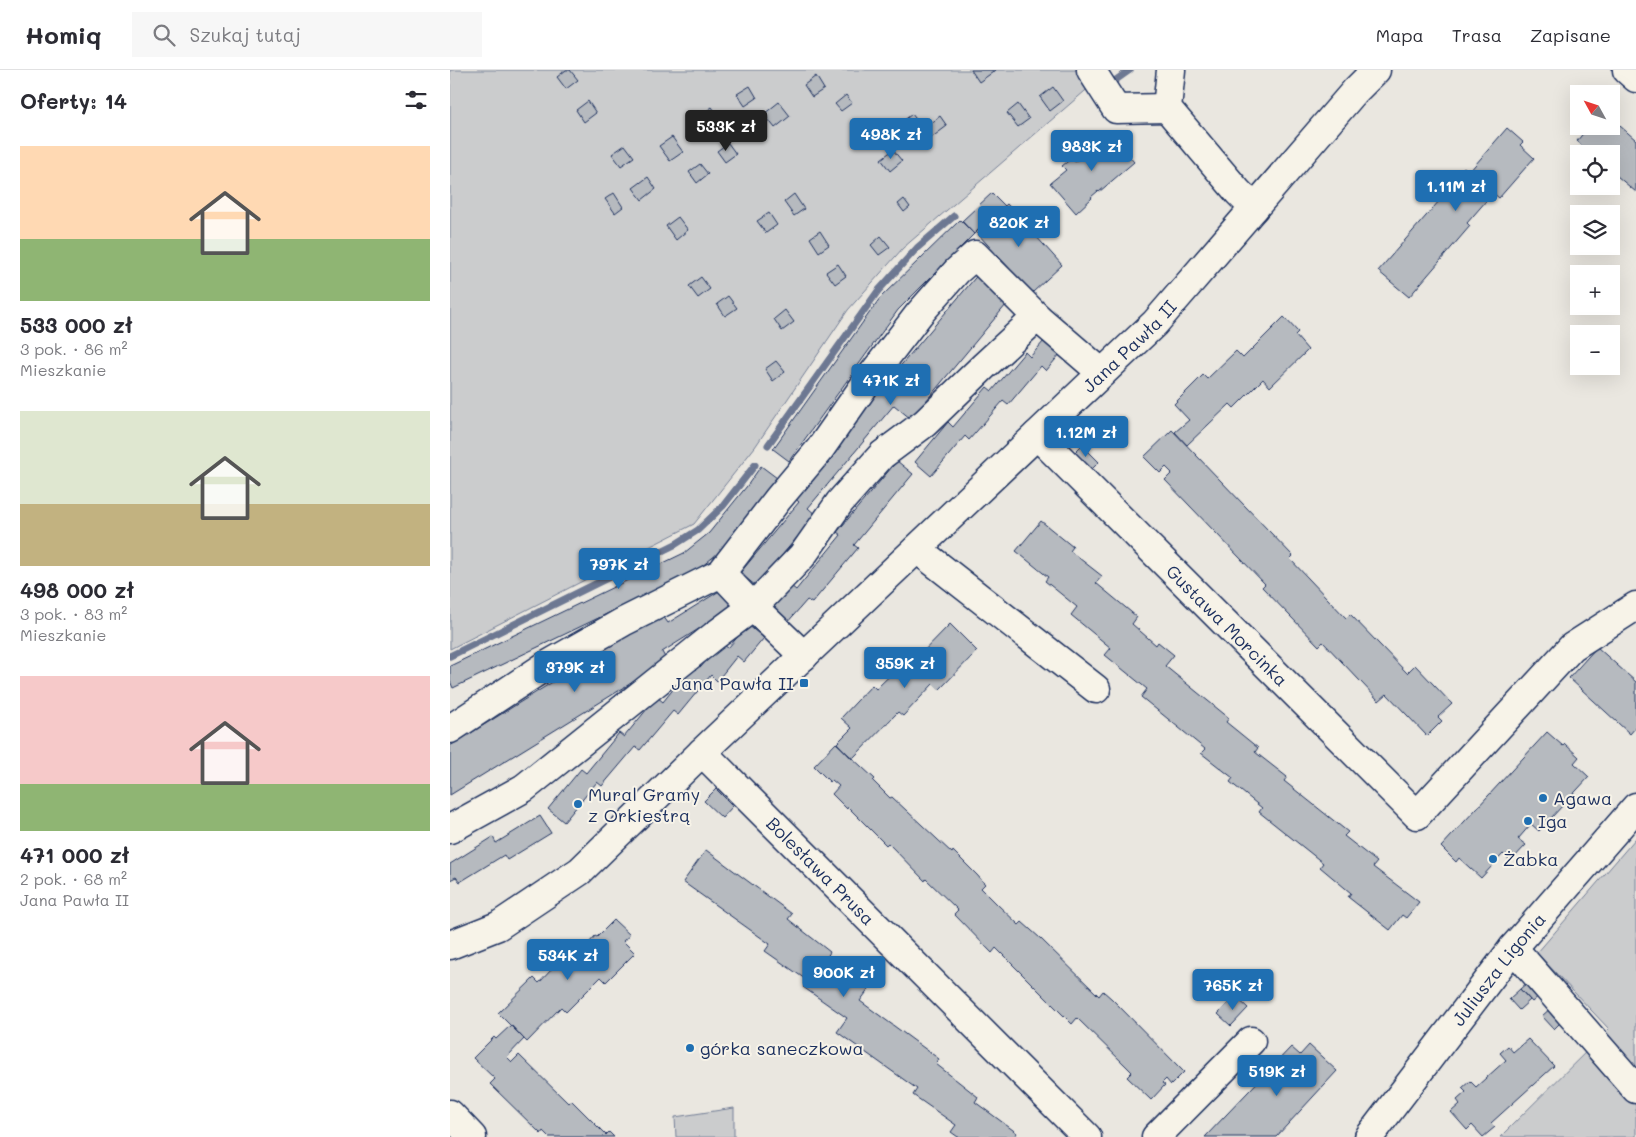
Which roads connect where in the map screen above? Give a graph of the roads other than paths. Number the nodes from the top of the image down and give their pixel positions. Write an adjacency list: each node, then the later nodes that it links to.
1 (1091, 70): 6 (street)
2 (1171, 70): 6 (street)
3 (1376, 70): 7 (street, Jana Pawła II)
4 (1627, 70): 5 (street)
5 (1636, 78)
6 (1167, 108): 7 (street)
7 (1254, 208): 9 (street, Jana Pawła II)
8 (1037, 317): 9 (street); 12 (street); 14 (street)
9 (1102, 373): 10 (street, Jana Pawła II)
10 (1037, 434): 11 (street, Jana Pawła II); 13 (street, Gustawa Morcinka)
11 (917, 549): 15 (street, Jana Pawła II); 16 (street)
12 (721, 573): 14 (street); 17 (street)
13 (1636, 606)
14 (753, 607): 15 (street); 20 (street)
15 (804, 656): 18 (street, Jana Pawła II)
16 (1096, 689)
17 (450, 728)
18 (702, 752): 21 (street, Jana Pawła II); 27 (street, Bolesława Prusa)
19 (1636, 807): 22 (street, Juliusza Ligonia)
20 (450, 829)
21 (450, 944)
22 (1513, 948): 24 (street); 29 (street, Juliusza Ligonia)
23 (1251, 1041): 28 (street)
24 (1636, 1089)
25 (450, 1114): 26 (street)
26 (472, 1137)
27 (1087, 1137)
28 (1156, 1137)
29 (1369, 1137)

